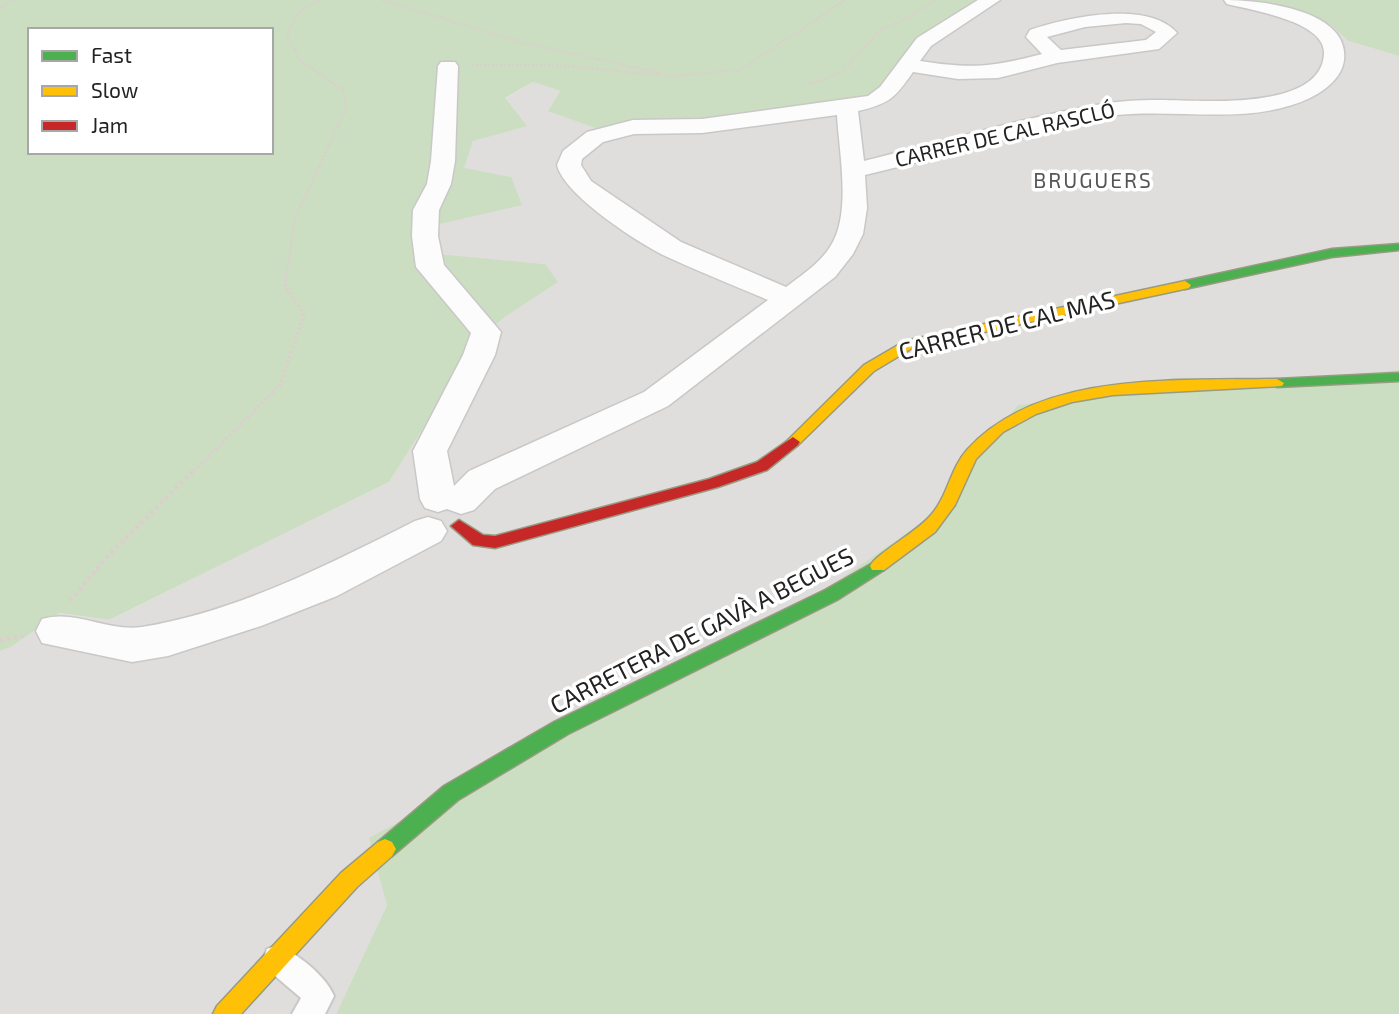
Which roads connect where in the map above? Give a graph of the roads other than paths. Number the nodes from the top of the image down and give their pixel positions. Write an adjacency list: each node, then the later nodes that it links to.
1 (991, 0): 4 (street)
2 (1233, 0): 7 (street, CARRER DE CAL RASCLÓ)
3 (1056, 57): 3 (street); 4 (street)
4 (905, 65): 6 (street)
5 (448, 66): 11 (street)
6 (846, 107): 7 (street); 9 (street)
7 (852, 171): 9 (street)
8 (1399, 247): 11 (main road, CARRER DE CAL MAS)
9 (791, 299): 11 (street)
10 (1399, 377): 13 (main road, CARRETERA DE GAVÀ A BEGUES)
11 (447, 514): 12 (street)
12 (57, 631)
13 (276, 958): 14 (main road, CARRETERA DE GAVÀ A BEGUES); 15 (lane)
14 (225, 1014)
15 (307, 1014)

